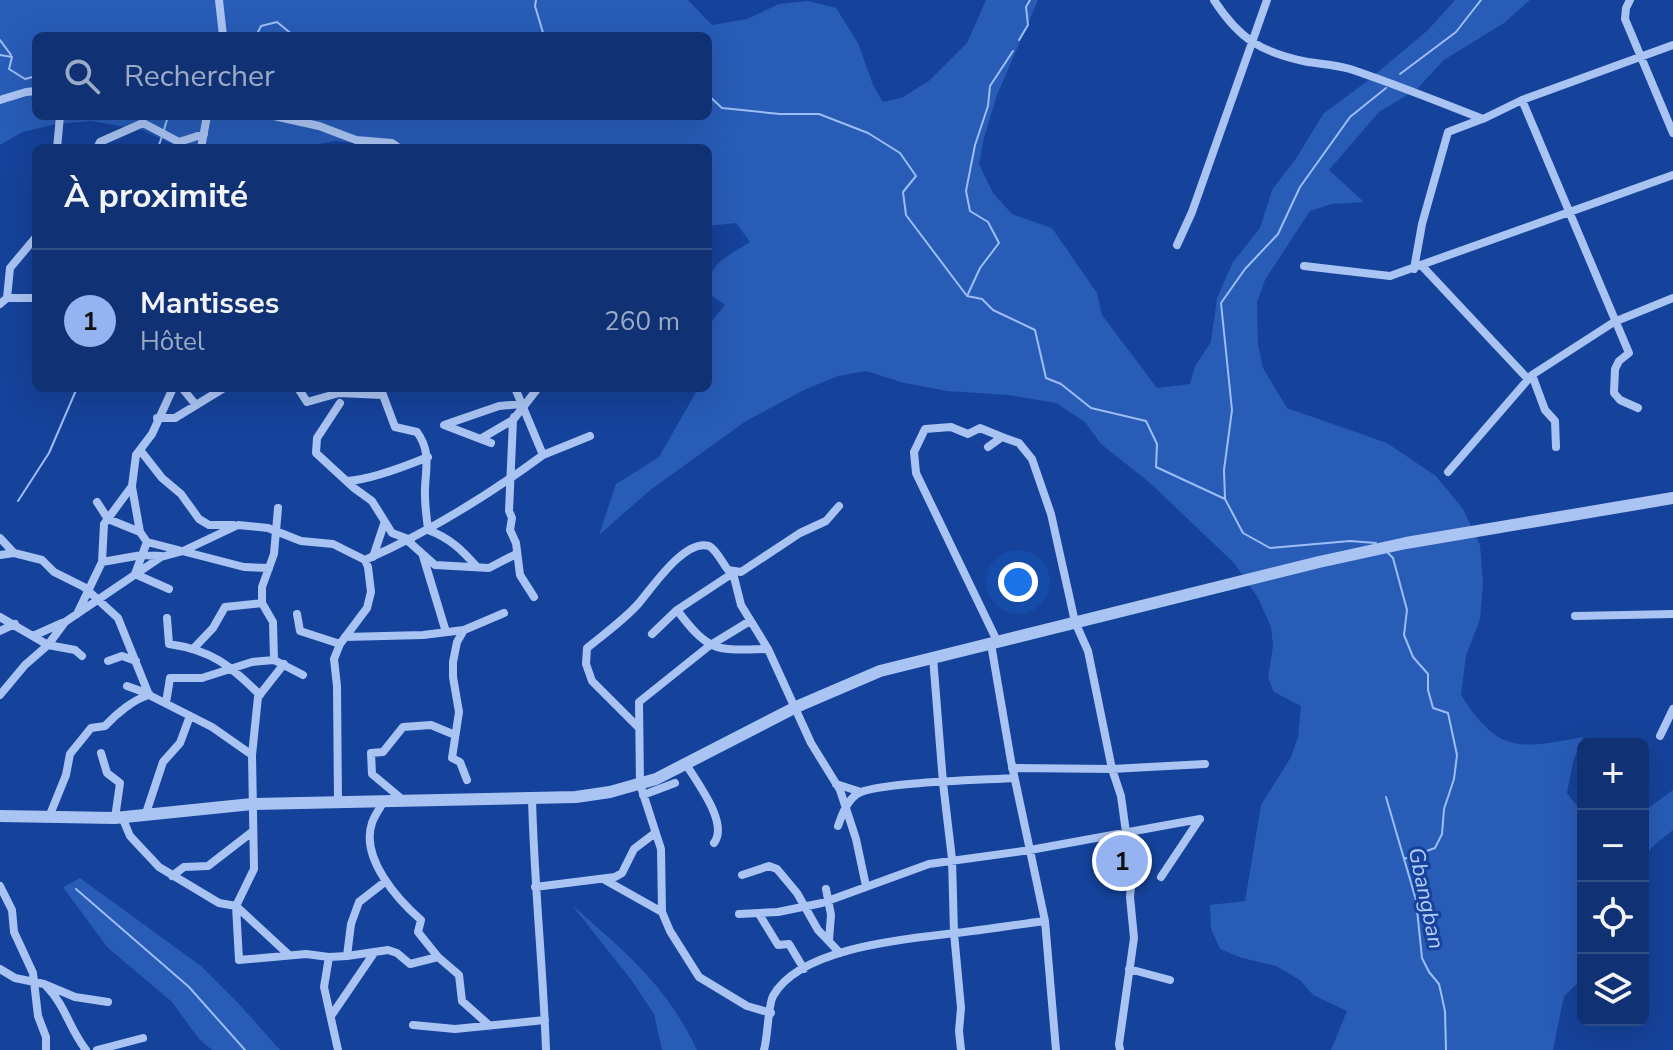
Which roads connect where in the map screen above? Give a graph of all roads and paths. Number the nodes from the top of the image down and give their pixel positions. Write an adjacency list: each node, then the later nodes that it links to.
1 (219, 0): 5 (street)
2 (1214, 0): 6 (street)
3 (1267, 0): 6 (street)
4 (1630, 0): 8 (street)
5 (223, 32)
6 (1251, 43): 13 (street); 26 (street)
7 (1673, 45): 8 (street)
8 (1641, 58): 11 (street); 12 (street)
9 (32, 91): 10 (street)
10 (0, 100)
11 (1522, 100): 13 (street); 24 (street)
12 (1669, 114): 17 (street)
13 (1483, 119): 28 (street)
14 (60, 120): 19 (street)
15 (206, 120): 18 (street)
16 (292, 120): 22 (street)
17 (1673, 133)
18 (204, 134): 20 (street); 21 (street)
19 (57, 144)
20 (99, 144)
21 (202, 144)
22 (393, 144)
23 (1673, 175): 24 (street)
24 (1569, 213): 28 (street); 32 (street)
25 (32, 242): 31 (street)
26 (1177, 245)
27 (1304, 266): 28 (street)
28 (1418, 267): 33 (street)
29 (32, 298): 31 (street)
30 (1673, 298): 32 (street)
31 (3, 301)
32 (1614, 322): 33 (street); 44 (street)
33 (1530, 377): 52 (street); 56 (street)
34 (171, 392): 45 (street)
35 (185, 392): 42 (street)
36 (217, 392): 42 (street)
37 (301, 392): 41 (street)
38 (380, 392): 55 (street)
39 (516, 392): 43 (street)
40 (534, 392): 43 (street)
41 (339, 394): 58 (street)
42 (196, 405): 45 (street)
43 (520, 406): 46 (street); 49 (street); 54 (street)
44 (1638, 408)
45 (157, 418): 53 (street)
46 (513, 420): 49 (street); 57 (street)
47 (590, 436): 54 (street)
48 (1002, 437): 51 (street); 101 (street); 109 (street)
49 (482, 438): 50 (street)
50 (491, 443)
51 (988, 447)
52 (1556, 447)
53 (140, 450): 59 (street); 66 (street)
54 (543, 455): 57 (street)
55 (428, 457): 58 (street); 67 (street)
56 (1448, 472)
57 (511, 478): 67 (street); 76 (street)
58 (347, 481): 65 (street)
59 (132, 486): 64 (street); 69 (street)
60 (1673, 498): 101 (street)
61 (97, 502): 64 (street)
62 (839, 506): 84 (street)
63 (278, 508): 68 (street)
64 (108, 519): 69 (street); 81 (street)
65 (384, 524): 71 (street); 80 (street)
66 (238, 525): 68 (street); 73 (street)
67 (428, 530): 71 (street); 82 (street)
68 (277, 531): 80 (street); 83 (street)
69 (140, 532): 72 (street)
70 (0, 538): 74 (street)
71 (410, 540): 75 (street); 80 (street)
72 (147, 542): 73 (street); 78 (street)
73 (183, 551): 79 (street); 83 (street)
74 (14, 553): 77 (street); 87 (street)
75 (423, 554): 82 (street); 105 (street)
76 (516, 554): 82 (street); 88 (street)
77 (0, 555)
78 (142, 555): 79 (street); 81 (street); 85 (street)
79 (163, 556): 85 (street)
80 (369, 559): 108 (street)
81 (102, 562): 87 (street)
82 (477, 567)
83 (269, 568): 90 (street)
84 (733, 573): 91 (street); 99 (street); 130 (street)
85 (135, 574): 86 (street); 89 (street)
86 (169, 589)
87 (88, 591): 89 (street); 95 (street)
88 (534, 597)
89 (99, 601): 95 (street); 118 (street)
90 (262, 603): 112 (street); 116 (street)
91 (677, 610): 106 (street); 111 (street)
92 (504, 613): 103 (street)
93 (297, 614): 108 (street)
94 (1673, 614): 96 (street)
95 (77, 615): 100 (street)
96 (1575, 616)
97 (0, 617): 102 (street)
98 (167, 618): 112 (street)
99 (750, 621): 111 (street); 113 (street)
100 (65, 622): 107 (street); 110 (street)
101 (1075, 622): 109 (street); 137 (street)
102 (15, 624): 104 (street); 107 (street)
103 (464, 630): 105 (street); 131 (street)
104 (0, 631)
105 (446, 632): 108 (street)
106 (652, 634)
107 (33, 636): 110 (street)
108 (342, 640): 148 (street)
109 (994, 643): 115 (street); 138 (street)
110 (48, 645): 114 (street); 123 (street)
111 (709, 646): 113 (street); 130 (street)
112 (194, 648): 120 (street)
113 (768, 649): 127 (street)
114 (82, 656)
115 (933, 657): 127 (street); 141 (street)
116 (274, 660): 119 (street); 120 (street)
117 (108, 661): 118 (street)
118 (136, 661): 124 (street)
119 (284, 664): 121 (street); 125 (street)
120 (233, 667): 125 (street); 126 (street)
121 (303, 675)
122 (127, 686): 124 (street)
123 (0, 695)
124 (149, 695): 126 (street); 153 (street)
125 (260, 695): 134 (street)
126 (166, 703): 129 (street)
127 (796, 707): 135 (street); 142 (street)
128 (1673, 709): 132 (street)
129 (190, 716): 134 (street); 152 (street)
130 (640, 728): 143 (street)
131 (455, 735): 139 (street); 146 (street)
132 (1660, 736)
133 (101, 753): 154 (street)
134 (252, 755): 149 (street)
135 (686, 764): 143 (street); 159 (street)
136 (1205, 764): 137 (street)
137 (1112, 769): 138 (street); 158 (street)
138 (1013, 773): 141 (street); 160 (street)
139 (467, 780)
140 (675, 783): 143 (street)
141 (943, 783): 144 (street); 161 (street)
142 (836, 784): 144 (street); 150 (street)
143 (642, 789): 145 (street); 157 (street)
144 (861, 792): 150 (street)
145 (532, 798): 146 (street); 169 (street)
146 (404, 800): 147 (street)
147 (384, 801): 148 (street); 166 (street)
148 (338, 802): 149 (street)
149 (252, 804): 152 (street); 156 (street)
150 (845, 808): 155 (street); 168 (street)
151 (0, 816): 153 (street)
152 (145, 816): 154 (street)
153 (49, 817): 154 (street)
154 (118, 817): 163 (street)
155 (838, 826)
156 (252, 832): 163 (street); 172 (street)
157 (655, 833): 165 (street); 174 (street)
158 (1126, 834): 160 (street); 164 (street); 188 (street)
159 (714, 843)
160 (1030, 850): 161 (street); 177 (street)
161 (952, 859): 168 (street); 178 (street)
162 (742, 875): 173 (street)
163 (172, 876): 172 (street)
164 (1161, 877)
165 (604, 880): 169 (street); 174 (street)
166 (386, 881): 183 (street); 185 (street)
167 (0, 886): 189 (street)
168 (866, 886): 171 (street)
169 (535, 887): 194 (street)
170 (826, 889): 171 (street)
171 (828, 902): 173 (street); 179 (street)
172 (236, 906): 182 (street); 182 (street)
173 (804, 907): 176 (street); 179 (street)
174 (662, 912): 192 (street)
175 (739, 914): 176 (street)
176 (759, 914): 187 (street)
177 (1045, 921): 178 (street); 205 (street)
178 (954, 933): 181 (street); 204 (street)
179 (829, 940): 181 (street)
180 (374, 953): 183 (street); 185 (street); 193 (street)
181 (840, 953): 187 (street)
182 (289, 955): 184 (street)
183 (347, 956): 184 (street)
184 (329, 957): 193 (street)
185 (438, 957): 196 (street)
186 (0, 969): 189 (street)
187 (804, 969): 192 (street)
188 (1129, 969): 190 (street); 206 (street)
189 (37, 980): 191 (street); 198 (street); 199 (street)
190 (1170, 980)
191 (108, 1002)
192 (771, 1013): 203 (street)
193 (331, 1016): 201 (street)
194 (545, 1020): 196 (street); 202 (street)
195 (413, 1025): 196 (street)
196 (490, 1026)
197 (143, 1038): 200 (street)
198 (46, 1050)
199 (86, 1050)
200 (97, 1050)
201 (338, 1050)
202 (546, 1050)
203 (764, 1050)
204 (961, 1050)
205 (1056, 1050)
206 (1120, 1050)

